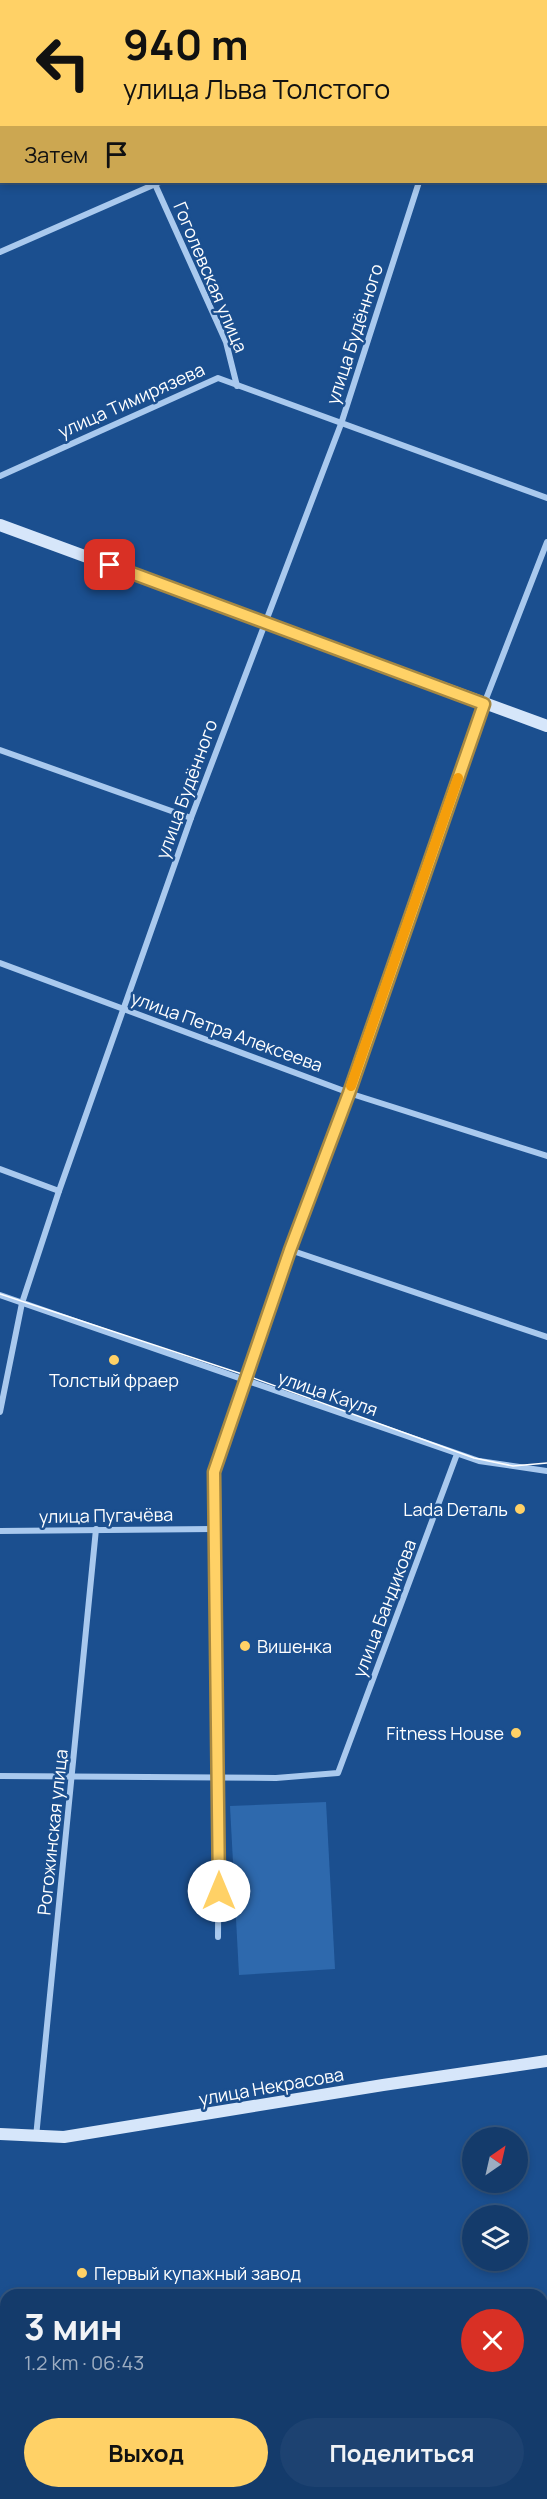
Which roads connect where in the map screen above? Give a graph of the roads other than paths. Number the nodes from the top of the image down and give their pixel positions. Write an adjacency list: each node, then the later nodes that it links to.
1 (154, 183): 4 (street)
2 (156, 183): 5 (street, Гоголевская улица)
3 (419, 183): 6 (street, улица Будённого)
4 (0, 252)
5 (237, 386): 6 (street, улица Тимирязева); 7 (street, улица Тимирязева)
6 (341, 424): 8 (street, улица Тимирязева); 11 (street, улица Будённого)
7 (0, 476)
8 (547, 498)
9 (0, 525): 11 (street)
10 (547, 542): 12 (street)
11 (263, 622): 12 (street); 15 (street, улица Будённого)
12 (484, 704): 13 (street); 18 (street)
13 (547, 726)
14 (0, 750): 15 (street)
15 (191, 818): 17 (street, улица Будённого)
16 (0, 963): 17 (street, улица Петра Алексеева)
17 (124, 1009): 18 (street, улица Петра Алексеева); 21 (street, улица Будённого)
18 (349, 1093): 19 (street, улица Петра Алексеева); 22 (street)
19 (547, 1156)
20 (0, 1169): 21 (street)
21 (59, 1191): 24 (street, улица Будённого)
22 (290, 1250): 25 (street); 26 (street)
23 (0, 1295): 24 (street, улица Кауля)
24 (21, 1303): 26 (street, улица Кауля); 27 (street, улица Будённого)
25 (547, 1337)
26 (247, 1380): 29 (street, улица Кауля); 32 (street)
27 (1, 1403): 28 (street, улица Будённого)
28 (0, 1412)
29 (457, 1454): 30 (street, улица Кауля); 36 (street, улица Бандикова)
30 (547, 1471)
31 (96, 1529): 32 (street, улица Пугачёва); 33 (street, улица Пугачёва); 35 (street, Рогожинская улица)
32 (213, 1529): 36 (street)
33 (0, 1531)
34 (0, 1776): 35 (street)
35 (73, 1776): 36 (street); 40 (street, Рогожинская улица)
36 (219, 1778): 37 (street)
37 (218, 1936)
38 (547, 2061): 40 (street, улица Некрасова)
39 (0, 2134): 40 (street, улица Некрасова)
40 (36, 2138)

